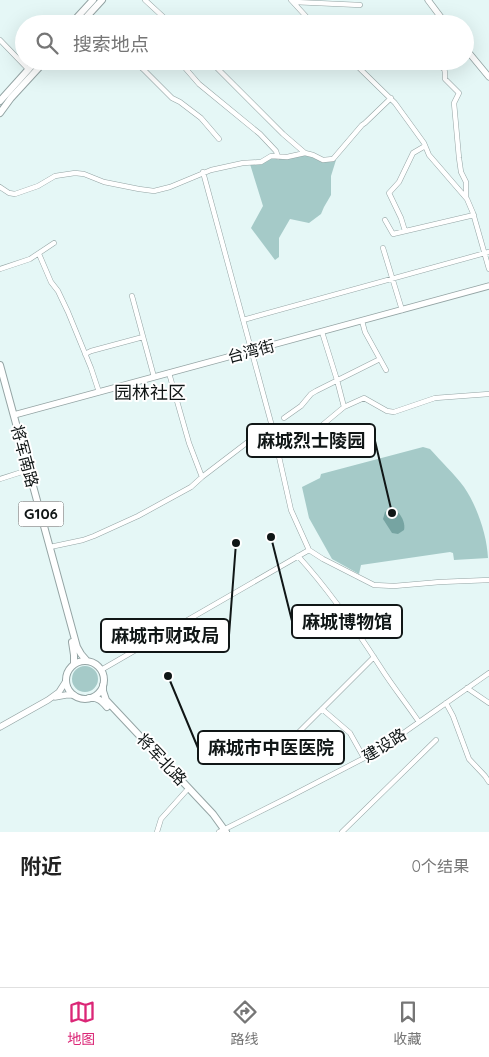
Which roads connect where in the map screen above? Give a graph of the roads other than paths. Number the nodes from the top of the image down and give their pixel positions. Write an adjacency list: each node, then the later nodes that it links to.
1 (93, 0): 8 (highway)
2 (102, 0): 9 (highway)
3 (145, 0): 10 (street)
4 (424, 0): 12 (main road)
5 (428, 0): 13 (main road)
6 (292, 1): 7 (street); 11 (street)
7 (360, 5)
8 (79, 15)
9 (88, 15)
10 (161, 15)
11 (305, 15)
12 (435, 15)
13 (439, 15)
14 (0, 40): 15 (street)
15 (15, 56)
16 (474, 59): 25 (main road)
17 (474, 64): 26 (main road)
18 (27, 70): 28 (highway)
19 (37, 70): 29 (highway)
20 (144, 70): 30 (street)
21 (187, 70): 33 (street)
22 (219, 70): 32 (street)
23 (361, 70): 27 (street)
24 (444, 70): 36 (street)
25 (489, 77)
26 (489, 82)
27 (391, 98): 31 (street); 32 (street)
28 (0, 101)
29 (0, 113)
30 (219, 139)
31 (425, 146): 36 (street); 39 (street)
32 (305, 153): 33 (street)
33 (278, 156): 34 (street)
34 (203, 172): 35 (street); 50 (street)
35 (0, 187)
36 (466, 197): 37 (street)
37 (474, 215): 39 (street); 42 (street)
38 (385, 220): 39 (street)
39 (404, 231)
40 (54, 243): 43 (street)
41 (383, 248): 46 (street)
42 (487, 253): 44 (street); 46 (street)
43 (39, 254): 45 (street); 55 (street)
44 (489, 269)
45 (0, 270)
46 (392, 279): 49 (street); 50 (street)
47 (489, 286): 49 (main road, 台湾街)
48 (132, 296): 53 (street)
49 (402, 310): 51 (main road, 台湾街)
50 (243, 320): 54 (street)
51 (362, 321): 52 (main road, 台湾街); 56 (street)
52 (322, 332): 54 (main road, 台湾街); 62 (street)
53 (143, 337): 55 (street); 60 (street)
54 (252, 351): 59 (main road, 台湾街); 68 (street)
55 (85, 354): 63 (street)
56 (380, 359): 58 (street); 62 (street)
57 (0, 366): 66 (highway, 将军南路 / G106)
58 (386, 370)
59 (169, 373): 60 (main road, 台湾街); 71 (street)
60 (154, 377): 63 (main road, 台湾街)
61 (0, 380): 70 (highway, 将军南路 / G106)
62 (337, 380): 65 (street); 67 (street)
63 (99, 392): 66 (main road, 台湾街)
64 (489, 394): 65 (street)
65 (344, 407): 69 (street)
66 (14, 415): 73 (highway, 将军南路 / G106)
67 (284, 418)
68 (273, 430): 71 (street); 74 (street)
69 (308, 437)
70 (25, 471): 72 (street); 79 (highway, 将军南路 / G106)
71 (202, 477): 73 (street)
72 (0, 479)
73 (50, 547): 78 (highway, 将军南路 / G106)
74 (309, 550): 75 (street); 76 (street)
75 (298, 556): 77 (street); 80 (street)
76 (489, 580)
77 (374, 657): 90 (street); 91 (street)
78 (87, 661): 79 (highway); 80 (highway, G106)
79 (74, 664): 82 (highway)
80 (101, 670): 83 (highway)
81 (489, 673): 84 (street, 建设路)
82 (66, 681): 85 (highway); 87 (main road)
83 (103, 685): 86 (highway); 98 (highway, 将军北路)
84 (467, 688): 88 (street, 建设路); 89 (street)
85 (74, 695): 86 (highway); 87 (main road)
86 (89, 698): 97 (highway, 将军北路)
87 (48, 700): 92 (main road)
88 (446, 703): 91 (street, 建设路); 96 (street)
89 (489, 704)
90 (322, 709): 94 (street); 95 (street)
91 (419, 722): 94 (street, 建设路)
92 (0, 727)
93 (436, 740): 100 (street)
94 (364, 758): 98 (street, 建设路)
95 (264, 762)
96 (489, 782)
97 (186, 790): 98 (highway, 将军北路); 99 (street)
98 (222, 831)
99 (157, 832)
100 (342, 832)

